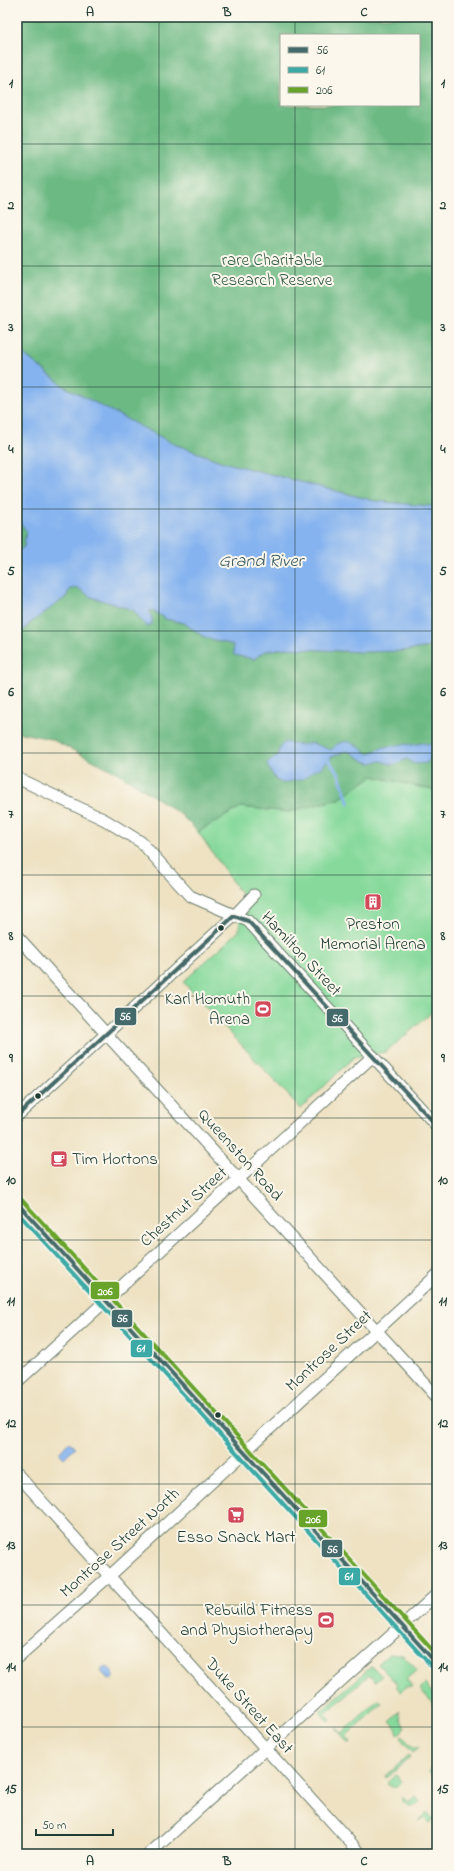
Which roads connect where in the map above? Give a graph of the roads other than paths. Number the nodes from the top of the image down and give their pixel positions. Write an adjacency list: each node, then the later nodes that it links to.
1 (17, 778): 3 (street, Hamilton Street)
2 (254, 895): 3 (street)
3 (234, 916): 5 (street); 6 (street, Hamilton Street)
4 (17, 936): 5 (street, Queenston Road)
5 (106, 1034): 7 (street); 9 (street, Queenston Road)
6 (373, 1056): 8 (street, Hamilton Street); 9 (street, Chestnut Street)
7 (17, 1116)
8 (437, 1126)
9 (239, 1180): 12 (street, Chestnut Street); 13 (street, Queenston Road)
10 (17, 1203): 12 (main road)
11 (437, 1275): 13 (street, Montrose Street)
12 (106, 1301): 14 (street, Chestnut Street); 16 (main road)
13 (375, 1331): 15 (street, Queenston Road); 16 (street, Montrose Street)
14 (17, 1382)
15 (437, 1397)
16 (245, 1452): 18 (street, Montrose Street North); 20 (main road)
17 (17, 1474): 18 (street, Duke Street East)
18 (109, 1576): 21 (street, Montrose Street North); 23 (street, Duke Street East)
19 (437, 1594): 20 (street)
20 (403, 1625): 22 (main road); 23 (street)
21 (17, 1658)
22 (437, 1664)
23 (266, 1750): 24 (street); 25 (street, Duke Street East)
24 (149, 1854)
25 (361, 1854)

